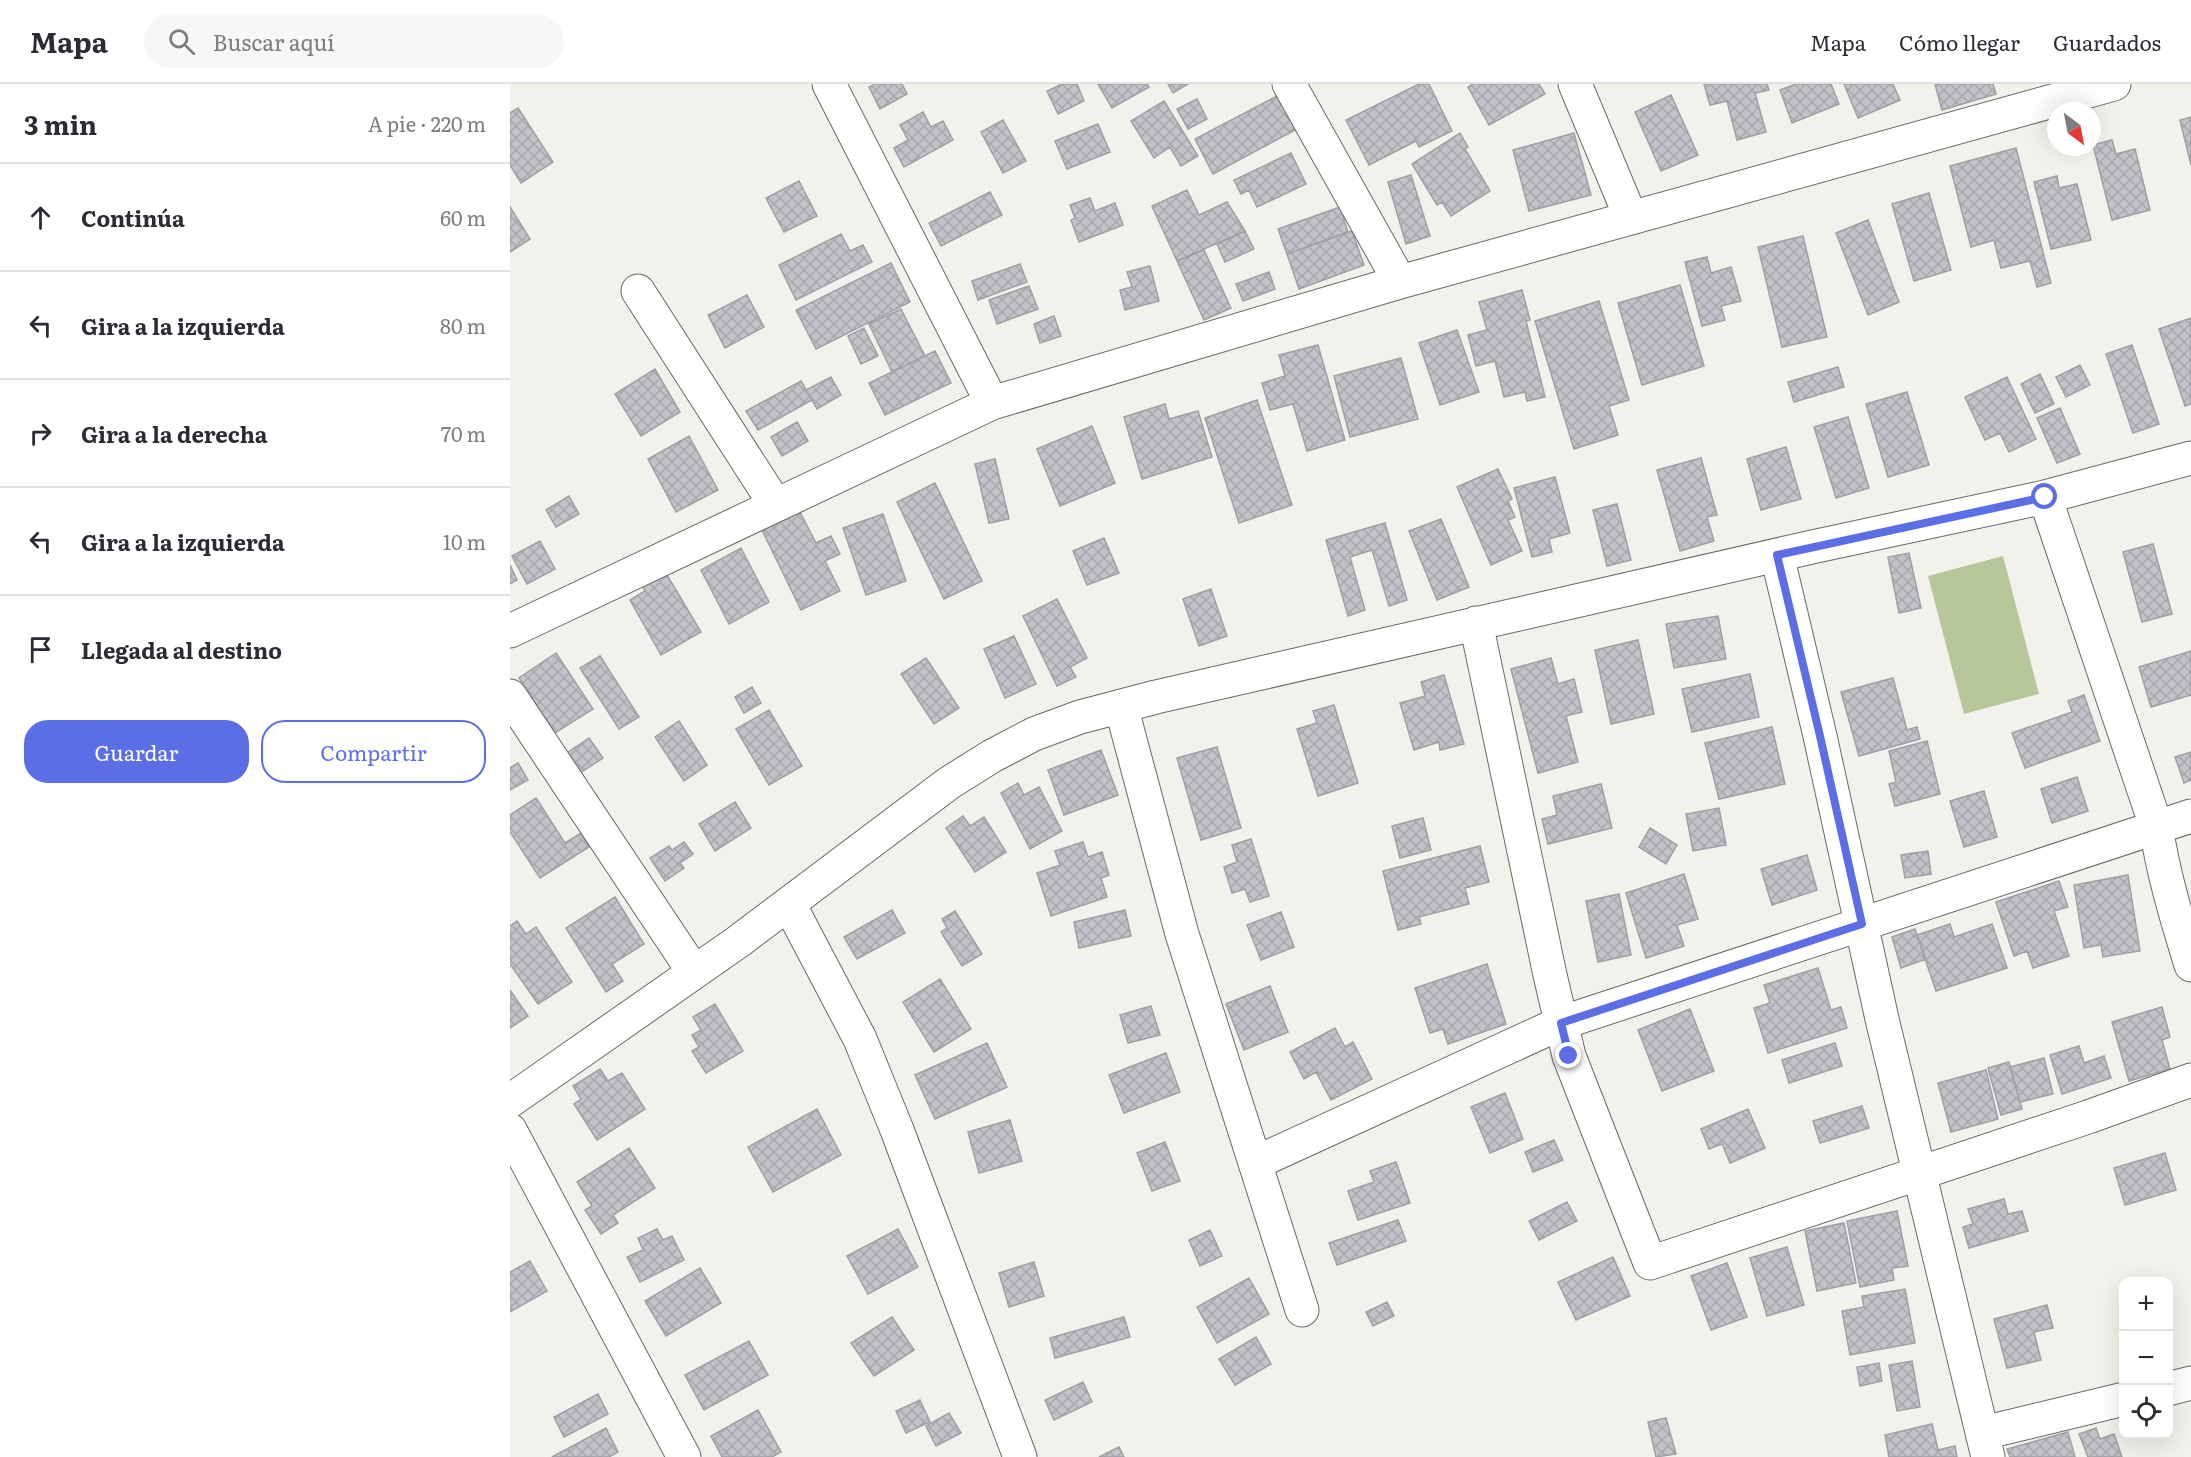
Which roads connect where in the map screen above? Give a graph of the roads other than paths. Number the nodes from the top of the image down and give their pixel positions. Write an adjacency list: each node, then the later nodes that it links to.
1 (829, 84): 8 (street)
2 (1289, 84): 6 (street)
3 (1575, 84): 5 (street)
4 (2114, 84): 5 (street)
5 (1631, 218): 6 (street)
6 (1400, 282): 8 (street)
7 (638, 291): 11 (street)
8 (992, 403): 11 (street)
9 (2191, 458): 10 (street)
10 (2045, 497): 12 (street); 18 (street)
11 (774, 504): 14 (street)
12 (1777, 555): 13 (street); 20 (street)
13 (1476, 623): 16 (street); 23 (street)
14 (510, 631)
15 (510, 696): 22 (street)
16 (1121, 706): 19 (street); 27 (street)
17 (2191, 816): 18 (street)
18 (2156, 826): 20 (street); 21 (street)
19 (789, 904): 22 (street); 35 (street)
20 (1862, 924): 23 (street); 28 (street)
21 (2191, 965)
22 (694, 972): 25 (street)
23 (1561, 1023): 27 (street); 28 (street)
24 (2191, 1080): 28 (street)
25 (510, 1101)
26 (510, 1131): 34 (street)
27 (1255, 1163): 29 (street)
28 (1919, 1173): 33 (street)
29 (1302, 1310)
30 (2191, 1383): 31 (street)
31 (2173, 1388)
32 (2119, 1401): 33 (street)
33 (1986, 1445)
34 (684, 1457)
35 (1020, 1457)

